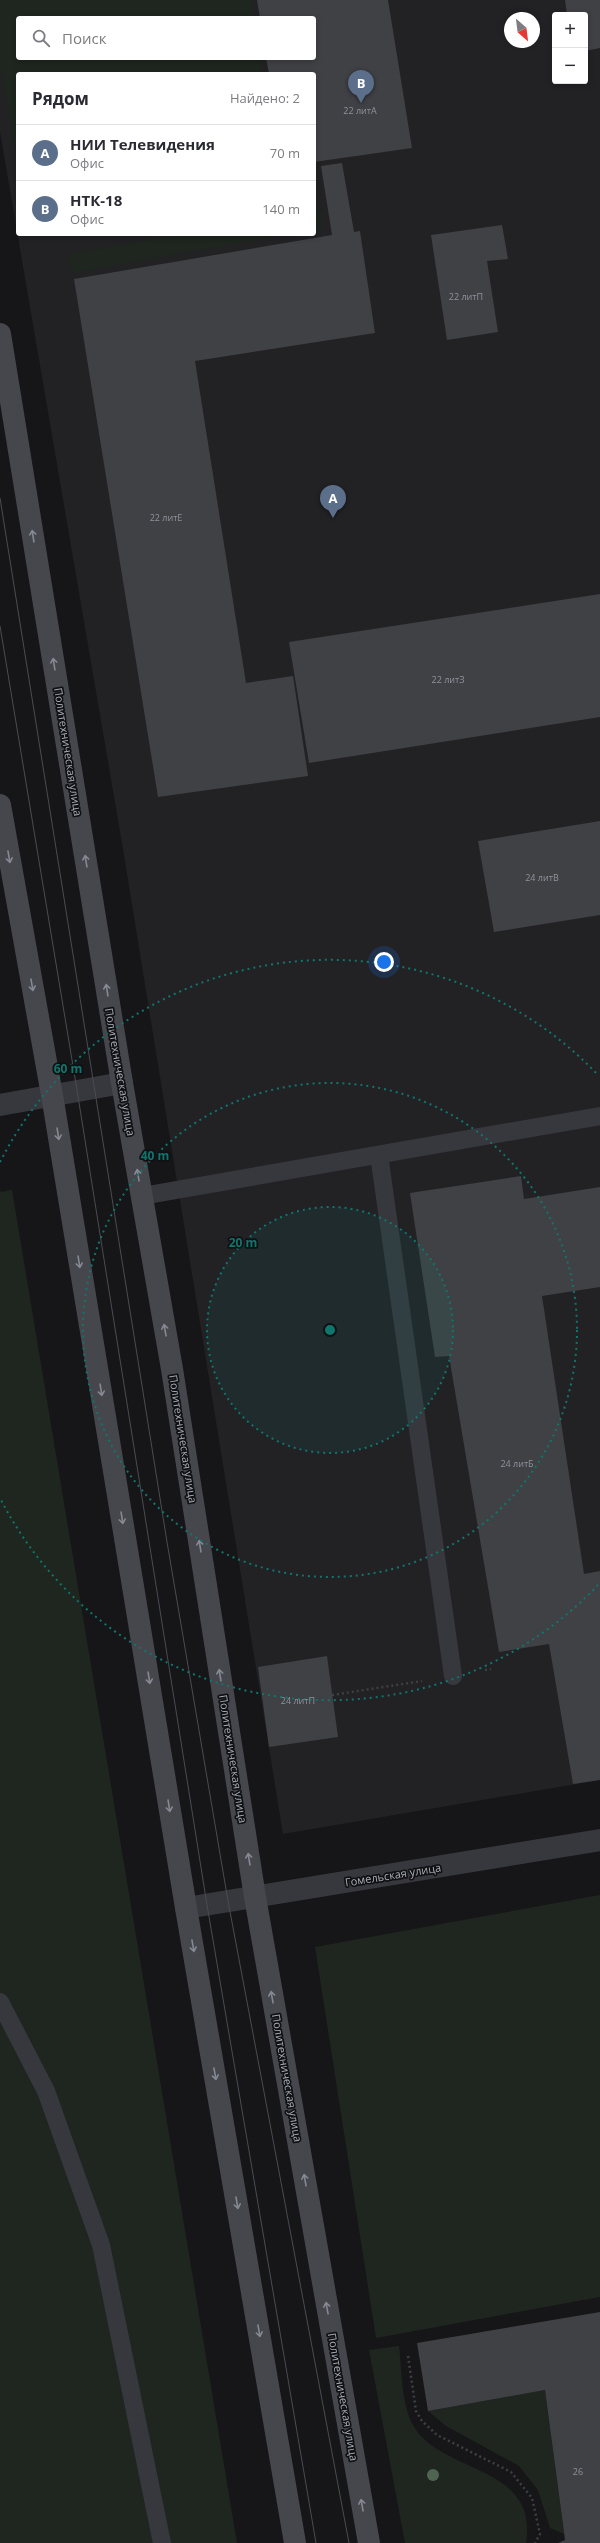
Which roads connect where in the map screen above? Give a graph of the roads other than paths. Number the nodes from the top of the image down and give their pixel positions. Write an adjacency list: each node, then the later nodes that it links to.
1 (0, 334): 3 (main road, Политехническая улица, one-way to 1)
2 (0, 805): 4 (main road, one-way to 4)
3 (122, 1083): 4 (street); 8 (main road, Политехническая улица, one-way to 3)
4 (52, 1095): 5 (street); 12 (main road, one-way to 12)
5 (0, 1105)
6 (600, 1116): 7 (lane)
7 (379, 1155): 8 (lane); 9 (lane)
8 (142, 1196): 11 (main road, Политехническая улица, one-way to 8)
9 (453, 1676)
10 (600, 1840): 11 (street, Гомельская улица)
11 (255, 1897): 12 (street, Гомельская улица); 16 (main road, Политехническая улица, one-way to 11)
12 (186, 1908): 15 (main road, one-way to 15)
13 (0, 2002): 14 (lane)
14 (162, 2543)
15 (295, 2543)
16 (369, 2543)

